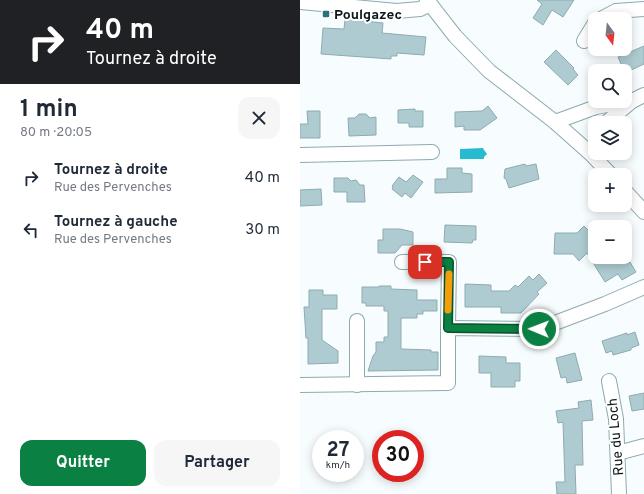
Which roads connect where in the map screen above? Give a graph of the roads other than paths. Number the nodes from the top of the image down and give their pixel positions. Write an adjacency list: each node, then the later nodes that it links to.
1 (300, 2): 2 (street)
2 (428, 2): 9 (street)
3 (644, 9): 4 (street)
4 (614, 12)
5 (588, 34): 6 (street)
6 (584, 41)
7 (639, 98): 8 (street); 9 (street)
8 (615, 116)
9 (555, 122): 10 (street)
10 (588, 146)
11 (432, 152): 12 (street)
12 (300, 155)
13 (632, 199): 14 (street)
14 (644, 212)
15 (402, 262): 18 (street)
16 (644, 287): 18 (street)
17 (357, 321): 21 (street)
18 (448, 328): 21 (street)
19 (609, 380): 23 (street, Rue du Loch)
20 (300, 385): 21 (street)
21 (357, 385)
22 (644, 446): 23 (street)
23 (618, 453): 24 (street, Rue du Loch)
24 (619, 494)

